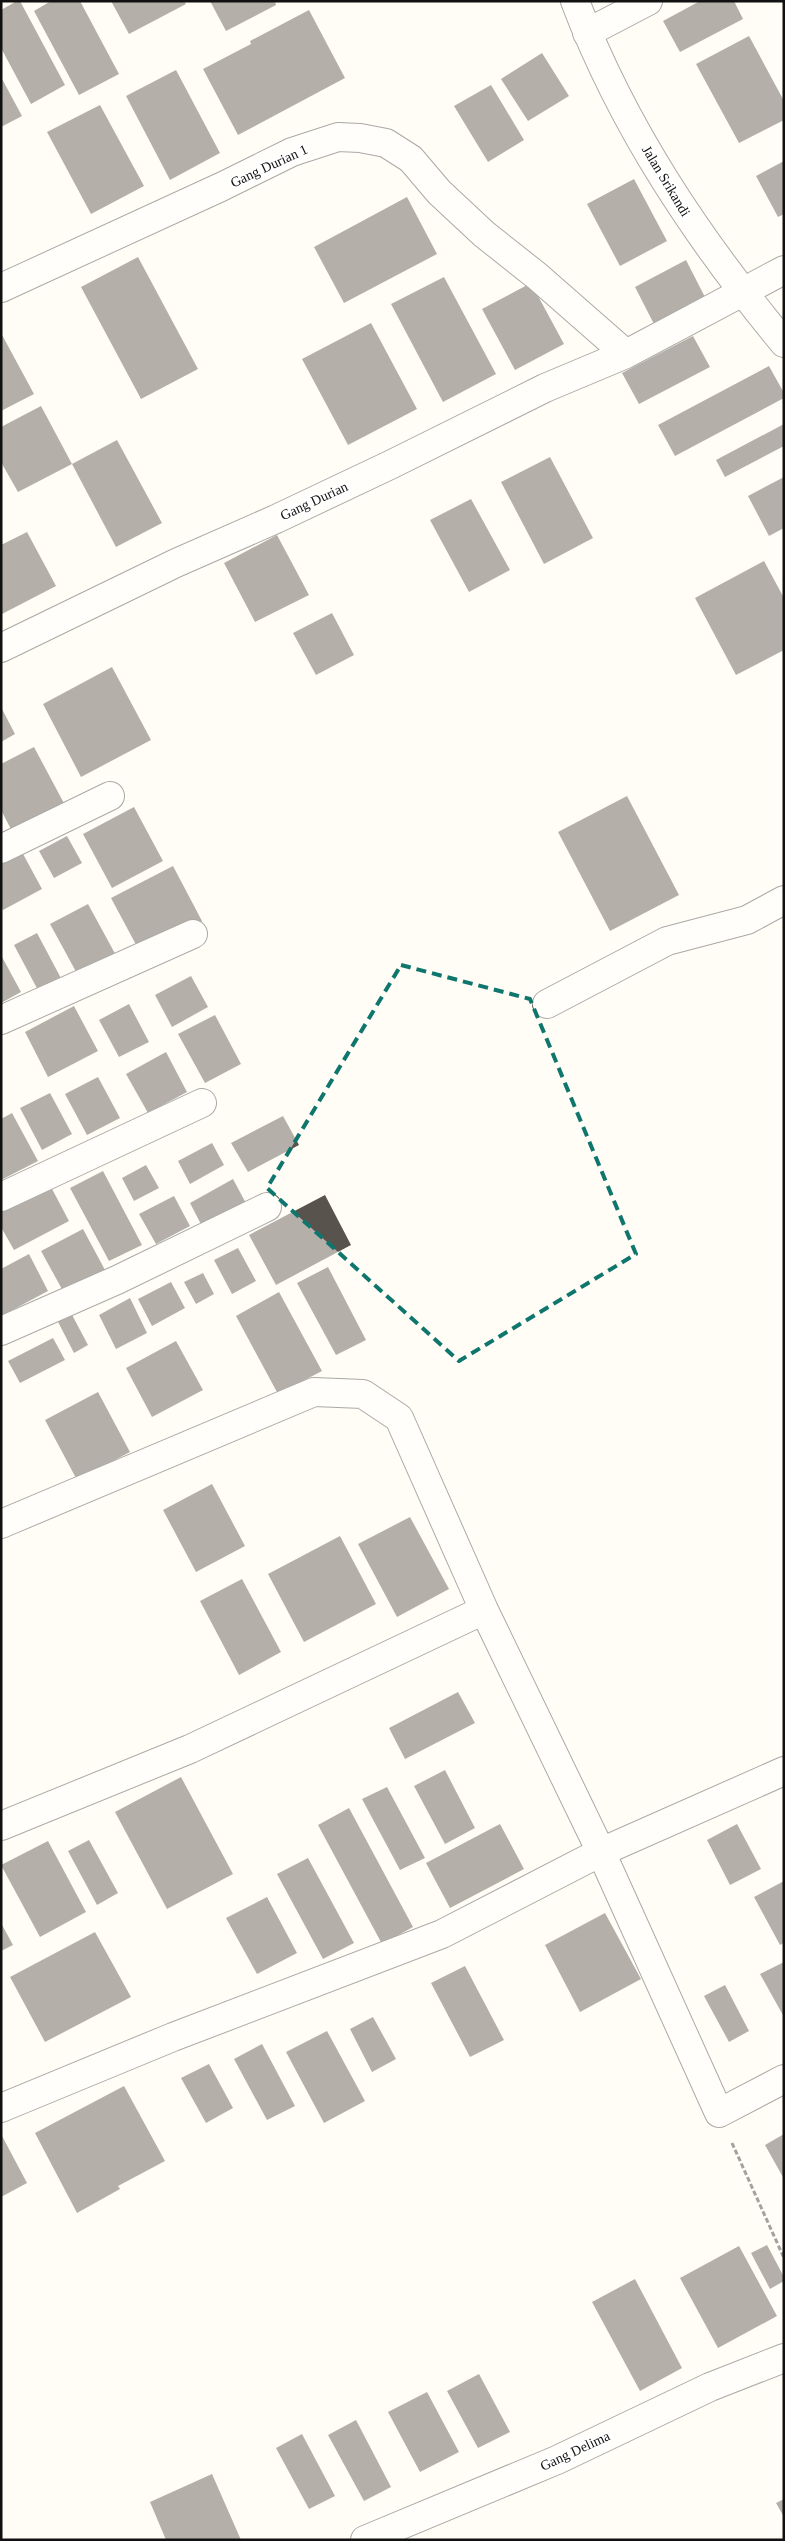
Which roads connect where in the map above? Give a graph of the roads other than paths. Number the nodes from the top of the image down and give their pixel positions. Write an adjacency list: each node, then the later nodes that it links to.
1 (575, 1): 3 (street, Jalan Srikandi)
2 (648, 1): 3 (street)
3 (587, 33): 6 (street, Jalan Srikandi)
4 (784, 270): 6 (street, Gang Durian)
5 (1, 288): 8 (street, Gang Durian 1)
6 (742, 293): 7 (street, Jalan Srikandi); 8 (street, Gang Durian)
7 (784, 343)
8 (626, 354): 9 (street, Gang Durian)
9 (1, 648)
10 (110, 796): 11 (street)
11 (1, 849)
12 (784, 900): 14 (street)
13 (193, 934): 15 (street)
14 (547, 1004)
15 (1, 1020)
16 (202, 1103): 17 (street)
17 (1, 1197)
18 (267, 1207): 19 (street)
19 (1, 1331)
20 (1, 1524): 21 (street)
21 (484, 1610): 23 (street); 24 (street)
22 (784, 1771): 24 (street)
23 (1, 1826)
24 (601, 1852): 25 (street); 26 (street)
25 (784, 2079)
26 (1, 2108)
27 (784, 2358): 28 (street, Gang Delima)
28 (365, 2540)

